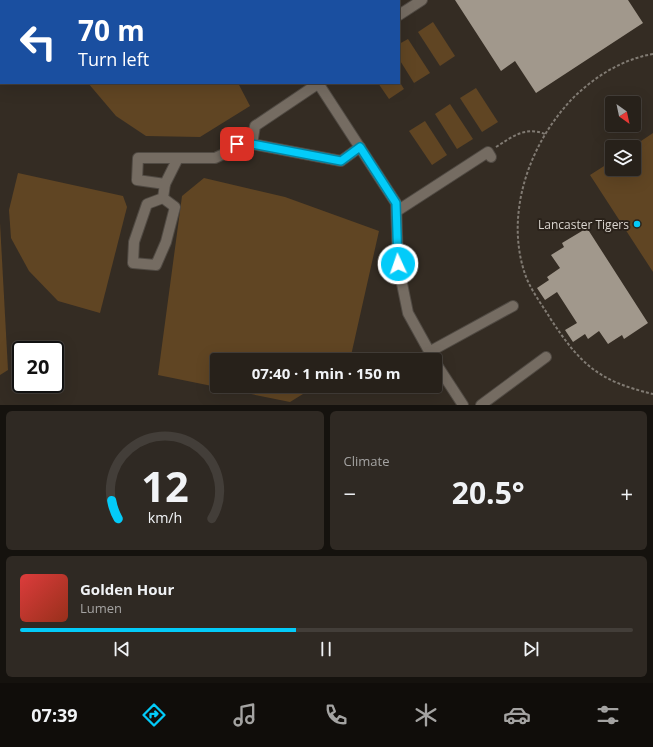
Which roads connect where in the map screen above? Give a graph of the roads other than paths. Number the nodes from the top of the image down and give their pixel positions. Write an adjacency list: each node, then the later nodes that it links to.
1 (422, 0): 2 (lane)
2 (400, 14)
3 (318, 84): 5 (lane)
4 (320, 84): 6 (lane)
5 (252, 144): 6 (lane); 8 (lane)
6 (360, 147): 11 (lane)
7 (490, 155): 11 (lane)
8 (178, 158): 9 (lane); 9 (lane)
9 (166, 184): 10 (lane)
10 (163, 198): 10 (lane)
11 (397, 211): 13 (lane)
12 (513, 306): 14 (lane)
13 (429, 353)
14 (440, 353)
15 (546, 357): 18 (lane)
16 (442, 373): 17 (lane)
17 (463, 405)
18 (481, 405)

